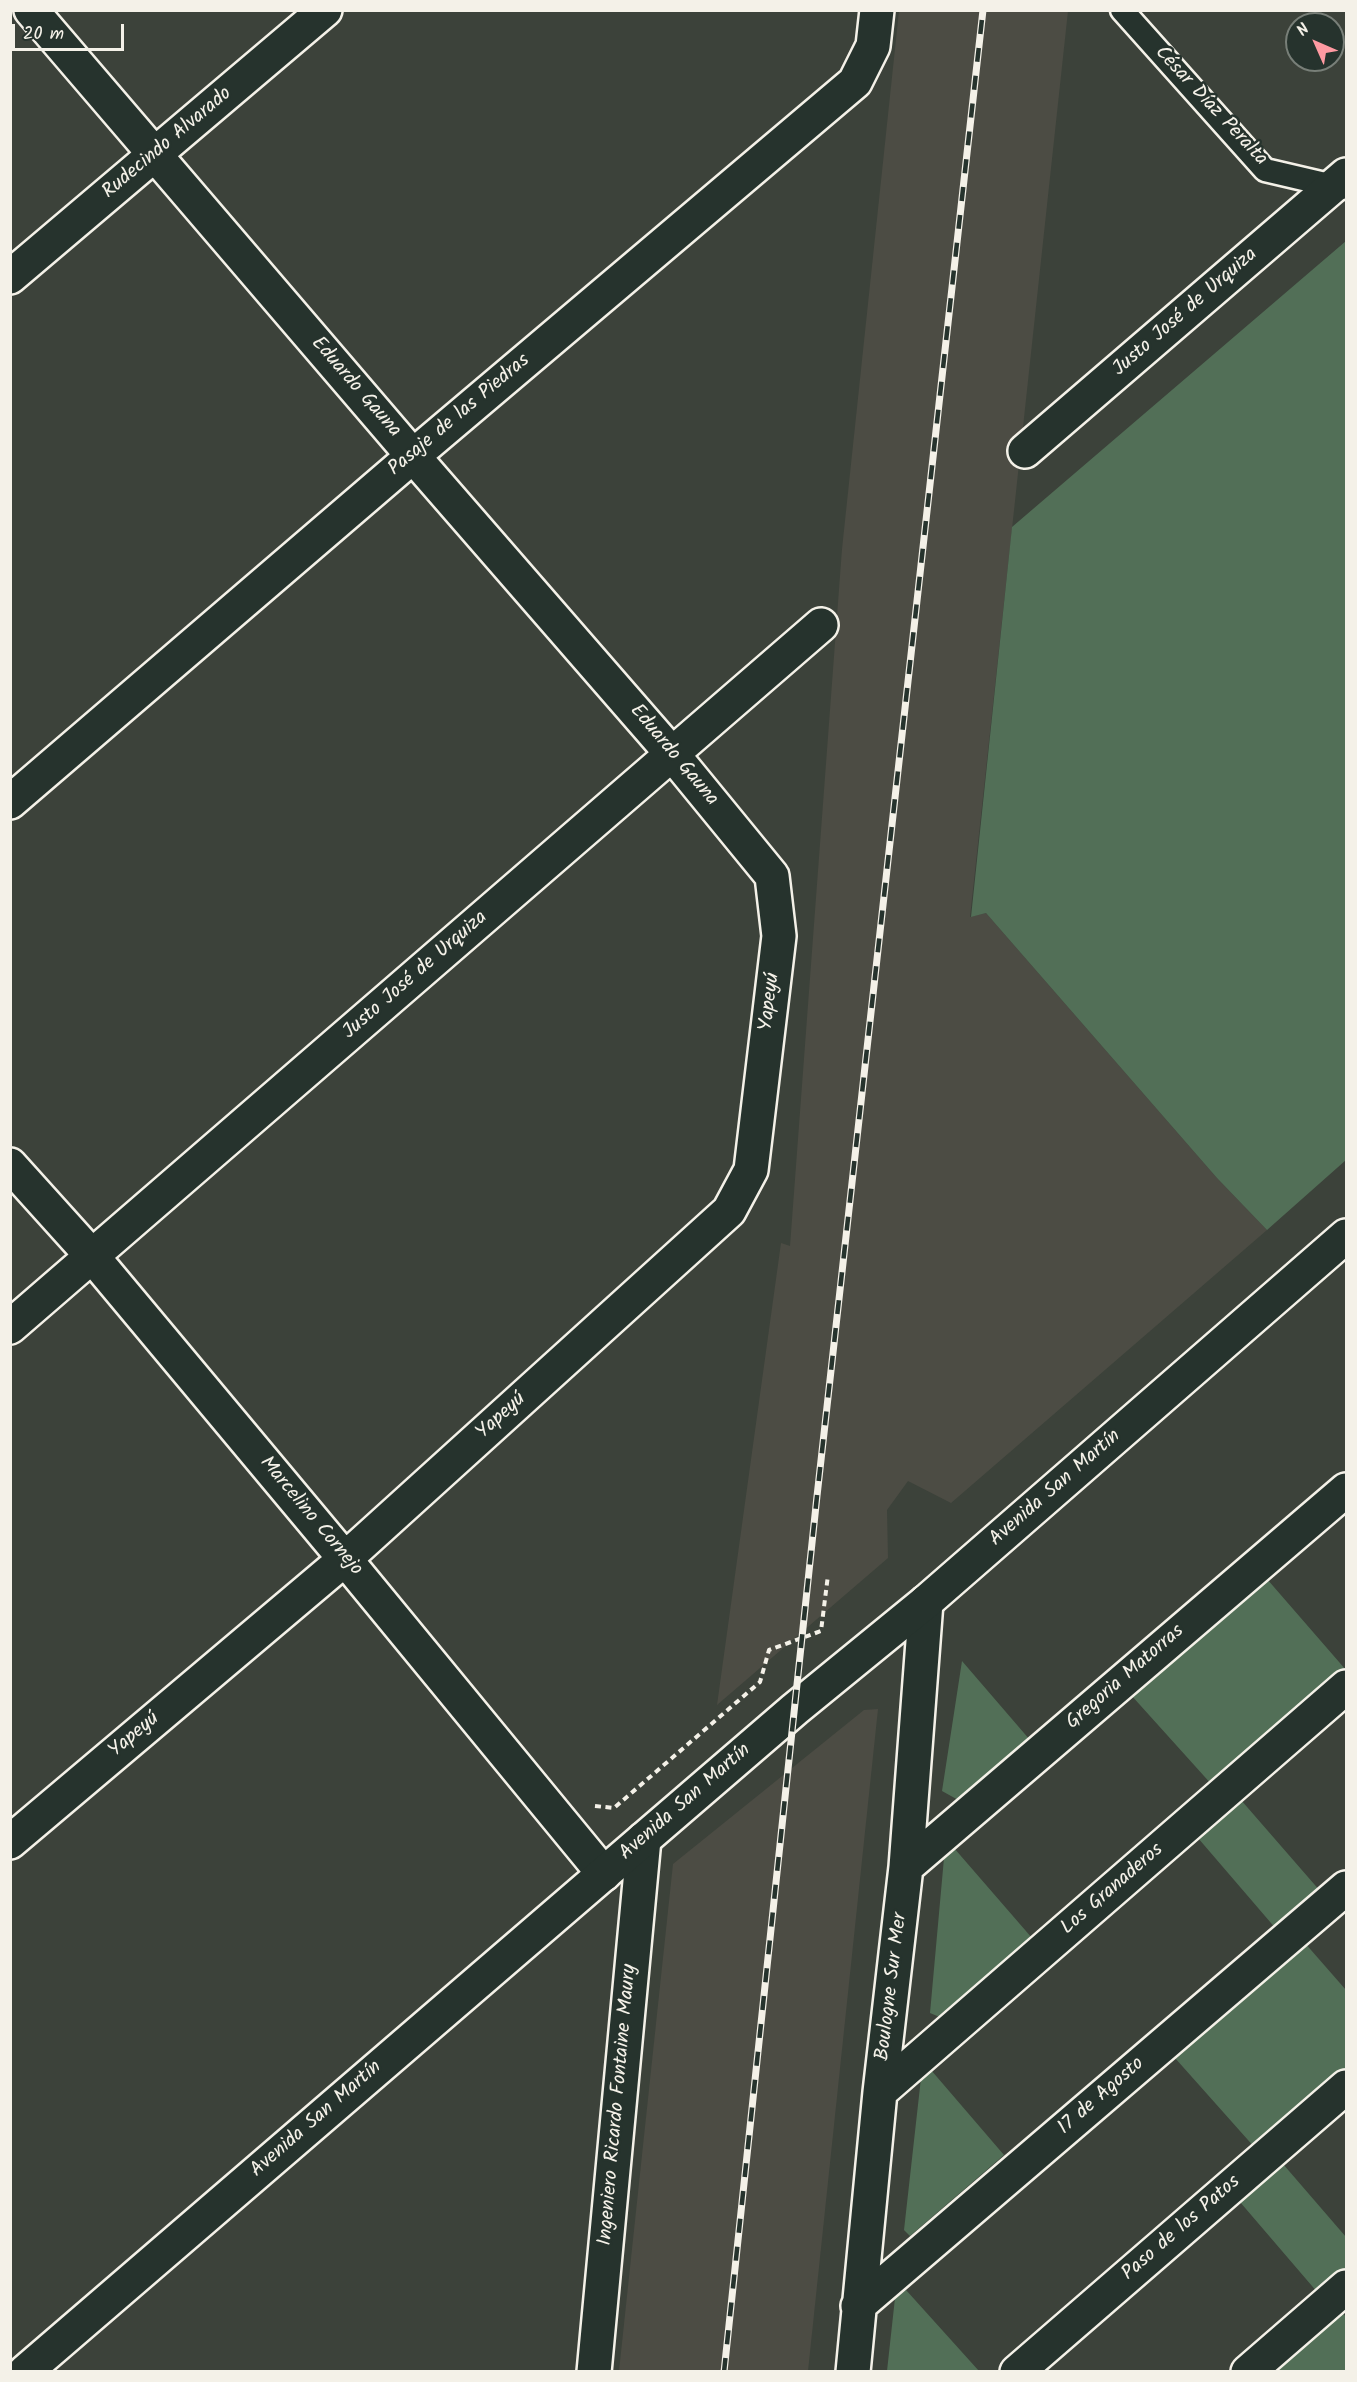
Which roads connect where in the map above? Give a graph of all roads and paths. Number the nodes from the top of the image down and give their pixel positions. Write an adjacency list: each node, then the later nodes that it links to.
1 (31, 10): 5 (street, Eduardo Gauna)
2 (325, 10): 5 (street, Rudecindo Alvarado)
3 (877, 10): 9 (street, Pasaje de las Piedras)
4 (1122, 10): 6 (lane, César Díaz Peralta)
5 (154, 155): 7 (street, Rudecindo Alvarado); 9 (street, Eduardo Gauna)
6 (1342, 183): 8 (street, Justo José de Urquiza)
7 (10, 277)
8 (1025, 452)
9 (413, 456): 11 (street, Eduardo Gauna); 12 (street, Pasaje de las Piedras)
10 (822, 625): 11 (street, Justo José de Urquiza)
11 (673, 755): 13 (street, Eduardo Gauna); 16 (street, Justo José de Urquiza)
12 (10, 802)
13 (772, 876): 19 (street, Yapeyú)
14 (10, 1165): 16 (street, Marcelino Cornejo)
15 (1347, 1236): 21 (street, Avenida San Martín)
16 (92, 1256): 17 (street, Justo José de Urquiza); 19 (street, Marcelino Cornejo)
17 (10, 1326)
18 (1347, 1490): 26 (street, Gregoria Matorras)
19 (345, 1559): 23 (street, Marcelino Cornejo); 25 (street, Yapeyú)
20 (828, 1575): 23 (path)
21 (926, 1602): 24 (street, Avenida San Martín); 26 (street, Boulogne Sur Mer)
22 (1347, 1687): 30 (street, Los Granaderos)
23 (566, 1828): 27 (street, Marcelino Cornejo)
24 (644, 1839): 27 (street, Avenida San Martín); 34 (street, Ingeniero Ricardo Fontaine Maury)
25 (10, 1842)
26 (906, 1867): 30 (street, Boulogne Sur Mer)
27 (604, 1874): 33 (street, Avenida San Martín)
28 (1347, 1888): 32 (street, 17 de Agosto)
29 (1347, 2087): 36 (street, Paso de los Patos)
30 (880, 2092): 32 (street, Boulogne Sur Mer)
31 (1347, 2287): 37 (street)
32 (858, 2306): 35 (street, Boulogne Sur Mer)
33 (25, 2372)
34 (594, 2372)
35 (853, 2372)
36 (1017, 2372)
37 (1248, 2372)

